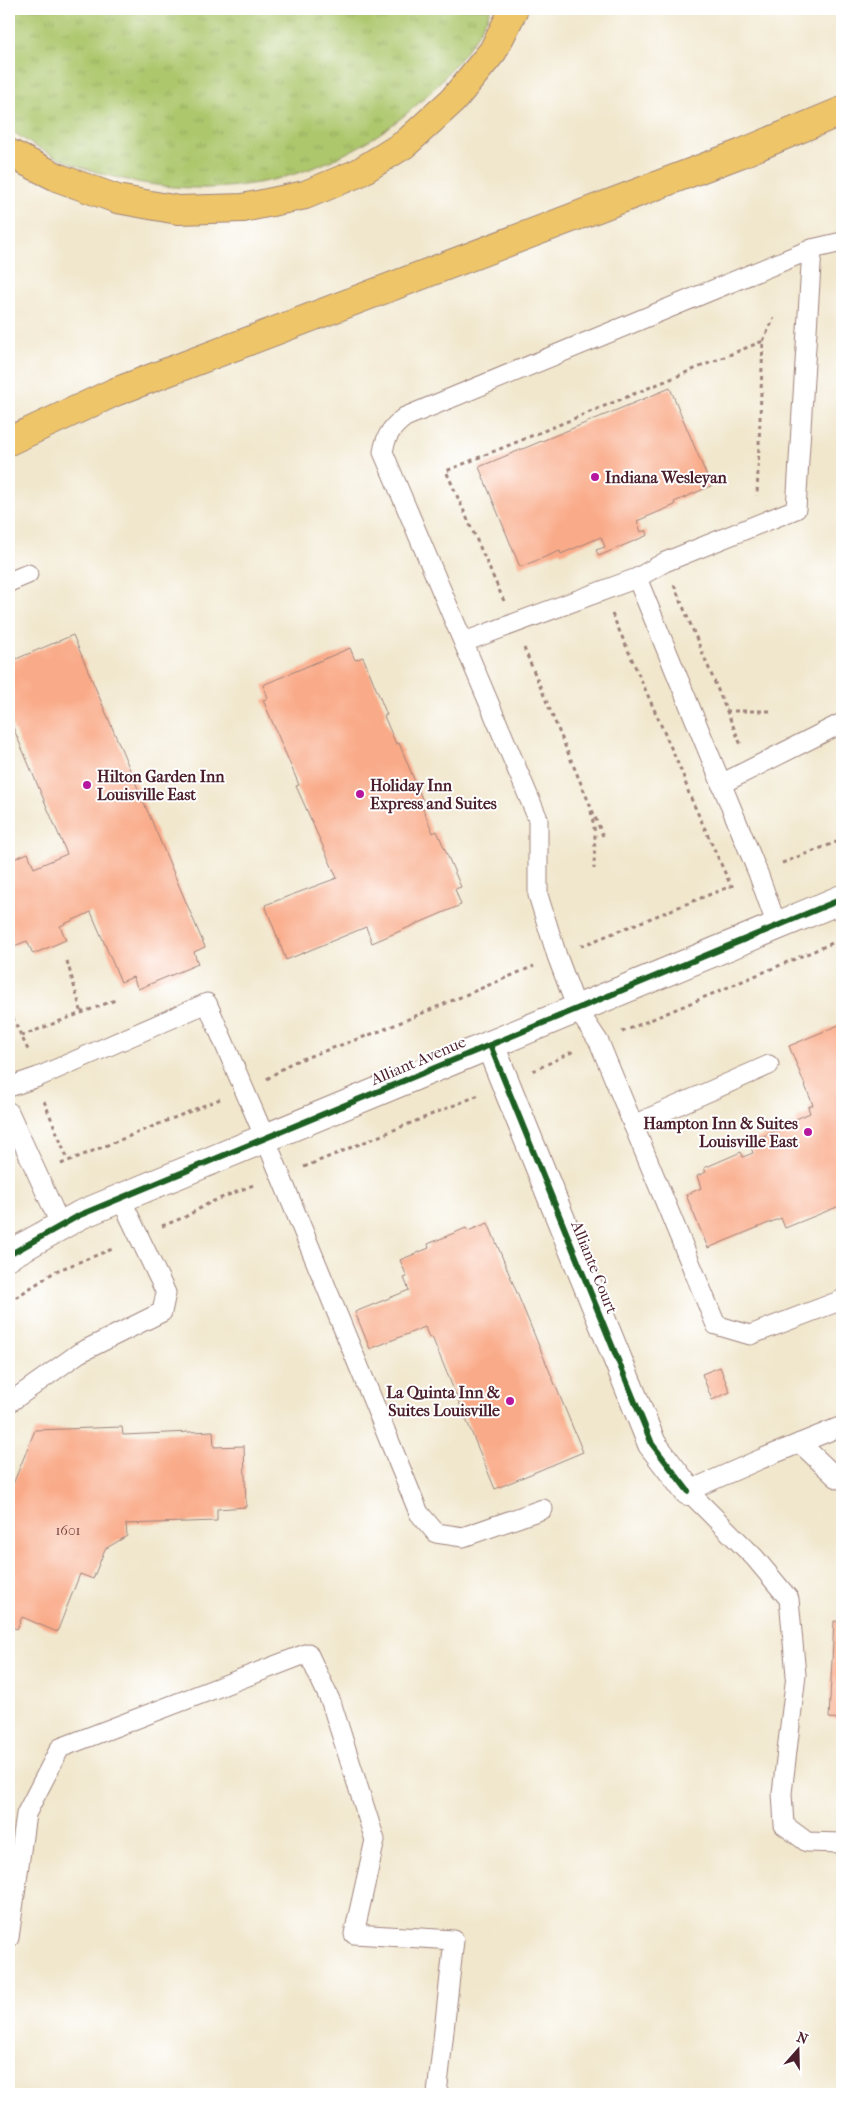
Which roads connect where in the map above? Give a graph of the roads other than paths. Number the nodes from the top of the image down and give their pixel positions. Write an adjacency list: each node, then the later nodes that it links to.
1 (514, 9): 3 (highway)
2 (842, 111): 6 (highway)
3 (9, 153)
4 (842, 242): 5 (lane)
5 (812, 249): 10 (lane); 12 (lane)
6 (115, 392): 7 (highway); 8 (highway)
7 (9, 427)
8 (9, 440)
9 (28, 574): 11 (lane)
10 (637, 578): 12 (lane); 14 (lane)
11 (9, 582)
12 (464, 642): 17 (lane)
13 (842, 723): 14 (lane)
14 (721, 784): 16 (lane)
15 (842, 899): 16 (street, Alliant Avenue)
16 (777, 926): 17 (street, Alliant Avenue)
17 (577, 1009): 18 (street, Alliant Avenue); 22 (lane)
18 (490, 1045): 23 (street, Alliant Avenue); 32 (street, Alliante Court)
19 (769, 1065): 22 (lane)
20 (9, 1088): 23 (lane)
21 (9, 1112): 25 (lane)
22 (633, 1125): 27 (lane)
23 (265, 1138): 24 (street, Alliant Avenue); 33 (lane)
24 (121, 1198): 25 (street, Alliant Avenue); 28 (lane)
25 (61, 1226): 26 (street, Alliant Avenue)
26 (9, 1255)
27 (842, 1300)
28 (9, 1403)
29 (842, 1426): 30 (lane)
30 (800, 1443): 31 (lane); 32 (lane)
31 (842, 1480)
32 (688, 1491): 34 (lane)
33 (543, 1509)
34 (842, 1844)
35 (9, 1938): 36 (lane)
36 (437, 2094)

